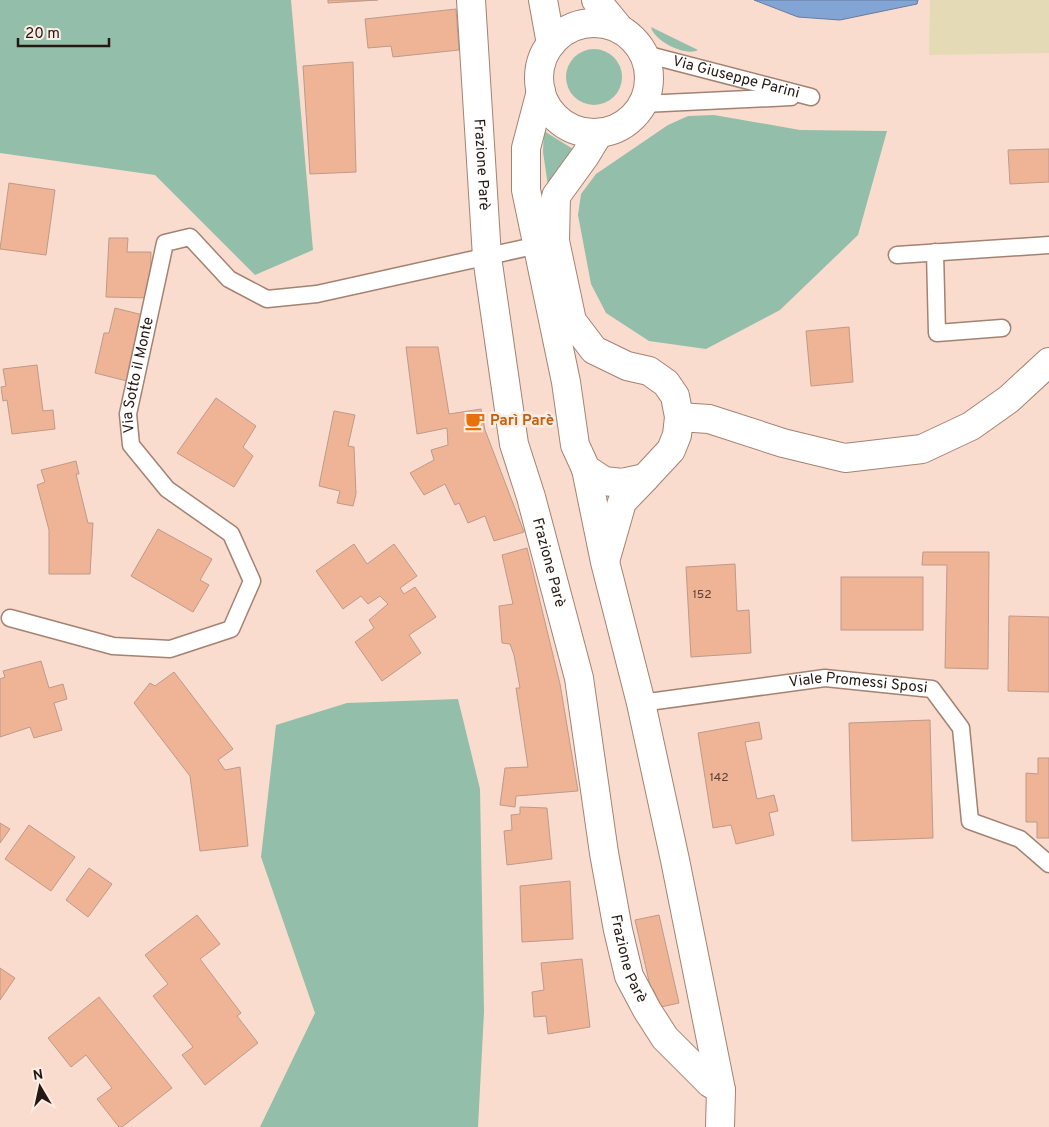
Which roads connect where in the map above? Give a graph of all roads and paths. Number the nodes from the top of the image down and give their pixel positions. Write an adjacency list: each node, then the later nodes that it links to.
1 (471, 0): 14 (main road, Frazione Parè)
2 (543, 0): 5 (main road)
3 (596, 0): 4 (main road)
4 (618, 28): 5 (main road); 6 (main road)
5 (551, 44): 7 (main road)
6 (644, 54): 8 (main road); 8 (lane, Via Giuseppe Parini)
7 (541, 91): 9 (main road); 10 (main road)
8 (644, 104): 9 (main road)
9 (599, 133): 17 (main road)
10 (538, 245): 14 (lane, Via Sotto il Monte); 18 (main road)
11 (1049, 245): 12 (lane)
12 (935, 252): 13 (lane); 15 (lane)
13 (897, 255)
14 (487, 257): 21 (lane, Via Sotto il Monte); 24 (main road, Frazione Parè)
15 (1002, 328)
16 (1049, 362): 17 (main road)
17 (679, 417): 19 (main road)
18 (586, 469): 19 (main road); 20 (main road)
19 (645, 478): 20 (main road)
20 (605, 562): 22 (main road)
21 (10, 618)
22 (641, 703): 23 (lane, Viale Promessi Sposi); 24 (main road)
23 (1049, 864)
24 (721, 1090): 25 (main road)
25 (723, 1125)

